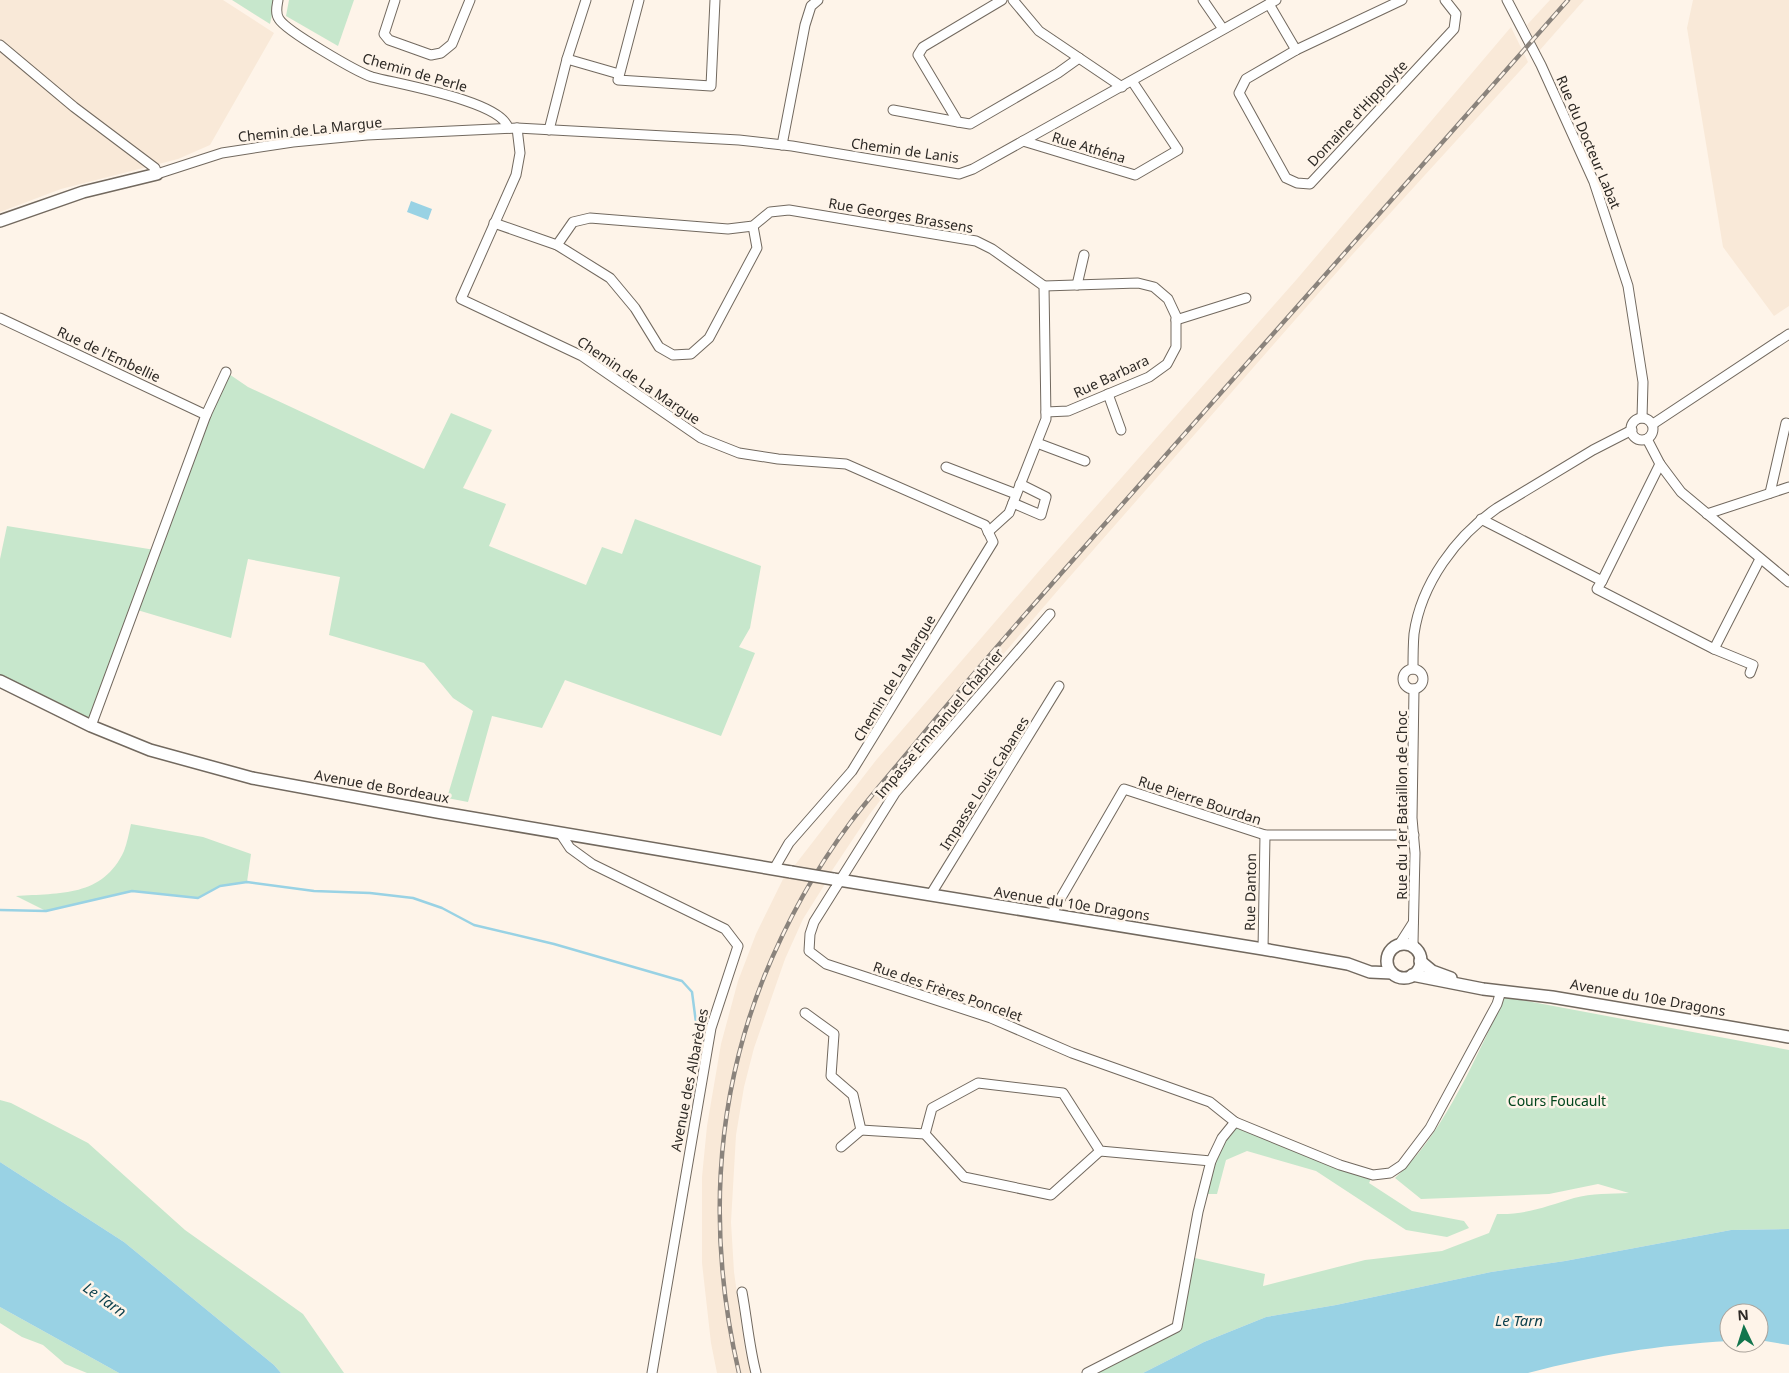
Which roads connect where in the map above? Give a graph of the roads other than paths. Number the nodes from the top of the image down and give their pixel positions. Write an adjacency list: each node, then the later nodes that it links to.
1 (278, 0): 25 (street, Chemin de Perle)
2 (395, 0): 3 (street)
3 (470, 0)
4 (586, 0): 19 (street)
5 (639, 0): 20 (street)
6 (715, 0): 20 (street)
7 (818, 0): 28 (street)
8 (1002, 0): 24 (street)
9 (1013, 0): 18 (street)
10 (1204, 0): 15 (street)
11 (1402, 0): 17 (street, Domaine d'Hippolyte)
12 (1445, 0): 17 (street, Domaine d'Hippolyte)
13 (1507, 0): 45 (street, Rue du Docteur Labat)
14 (1272, 2): 15 (street, Chemin de Lanis); 17 (street)
15 (1223, 29): 21 (street, Chemin de Lanis)
16 (0, 46): 29 (street)
17 (1296, 50)
18 (1079, 58): 22 (street); 24 (street)
19 (567, 59): 20 (street); 26 (street)
20 (619, 74)
21 (1132, 81): 22 (street, Chemin de Lanis); 27 (street, Rue Athéna)
22 (1122, 87): 27 (street, Chemin de Lanis)
23 (893, 110): 24 (street)
24 (958, 122)
25 (512, 128): 26 (street, Chemin de Lanis); 29 (street, Chemin de La Margue); 31 (street, Chemin de La Margue)
26 (549, 130): 28 (street, Chemin de Lanis)
27 (1023, 141): 28 (street, Chemin de Lanis)
28 (782, 145)
29 (157, 174): 30 (main road)
30 (0, 221)
31 (494, 223): 33 (street); 62 (street, Chemin de La Margue)
32 (754, 226): 33 (street, Rue Georges Brassens); 33 (street); 36 (street, Rue Georges Brassens)
33 (557, 245)
34 (1084, 255): 35 (street)
35 (1078, 285): 36 (street, Rue Barbara); 39 (street, Rue Barbara)
36 (1044, 286): 43 (street)
37 (1246, 298): 39 (street)
38 (0, 318): 44 (street, Rue de l'Embellie)
39 (1176, 320): 42 (street, Rue Barbara)
40 (1789, 334): 46 (street)
41 (226, 372): 44 (street)
42 (1108, 394): 43 (street, Rue Barbara); 48 (street)
43 (1046, 412): 51 (street)
44 (206, 415): 73 (street)
45 (1642, 418): 46 (street); 49 (street)
46 (1652, 424): 50 (street)
47 (1789, 424): 57 (street)
48 (1121, 430)
49 (1632, 430): 50 (street); 61 (street)
50 (1647, 439): 53 (street)
51 (1037, 442): 52 (street); 55 (street)
52 (1085, 461)
53 (1660, 464): 60 (street); 64 (street)
54 (946, 467): 58 (street)
55 (1020, 484): 58 (street); 59 (street)
56 (1789, 487): 57 (street)
57 (1770, 493): 60 (street)
58 (1016, 494): 59 (street)
59 (1013, 503): 62 (street)
60 (1707, 514): 63 (street)
61 (1481, 519): 64 (street); 68 (street)
62 (988, 532): 77 (street, Chemin de La Margue)
63 (1760, 559): 65 (street); 67 (street)
64 (1602, 581): 67 (street)
65 (1789, 582)
66 (1050, 614): 78 (street, Impasse Emmanuel Chabrier)
67 (1714, 649): 69 (street)
68 (1413, 669): 72 (street); 72 (street)
69 (1750, 673)
70 (0, 681): 73 (main road, Avenue de Bordeaux)
71 (1059, 686): 79 (street, Impasse Louis Cabanes)
72 (1414, 689): 76 (street, Rue du 1er Bataillon de Choc)
73 (91, 726): 74 (main road, Avenue de Bordeaux)
74 (560, 833): 77 (main road, Avenue de Bordeaux); 100 (street, Avenue des Albarèdes)
75 (1265, 835): 76 (street, Rue Pierre Bourdan); 80 (street, Rue Pierre Bourdan); 83 (street, Rue Danton)
76 (1414, 836): 81 (street, Rue du 1er Bataillon de Choc)
77 (774, 869): 78 (main road, Avenue du 10e Dragons, bridge)
78 (838, 880): 79 (main road, Avenue du 10e Dragons); 93 (street, Rue des Frères Poncelet)
79 (931, 894): 80 (main road, Avenue du 10e Dragons)
80 (1051, 915): 83 (main road, Avenue du 10e Dragons)
81 (1414, 920): 82 (street, Rue du 1er Bataillon de Choc); 84 (street, Rue du 1er Bataillon de Choc)
82 (1399, 945): 84 (main road); 85 (main road)
83 (1263, 949): 87 (main road, Avenue du 10e Dragons)
84 (1415, 949): 86 (main road)
85 (1387, 957): 87 (main road); 88 (main road)
86 (1420, 961): 89 (main road); 90 (main road, Avenue du 10e Dragons)
87 (1365, 969): 88 (main road, Avenue du 10e Dragons)
88 (1392, 972): 89 (main road)
89 (1412, 975): 90 (main road, Avenue du 10e Dragons)
90 (1501, 991): 92 (main road, Avenue du 10e Dragons); 93 (street)
91 (805, 1013): 94 (street)
92 (1789, 1037)
93 (1235, 1122): 98 (street)
94 (861, 1130): 95 (street); 96 (street)
95 (925, 1134): 97 (street); 97 (street)
96 (840, 1147)
97 (1100, 1151): 98 (street)
98 (1211, 1161): 102 (street)
99 (742, 1292): 101 (street)
100 (652, 1373)
101 (756, 1373)
102 (1087, 1373)

